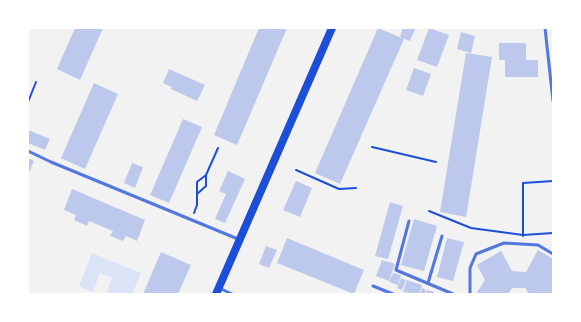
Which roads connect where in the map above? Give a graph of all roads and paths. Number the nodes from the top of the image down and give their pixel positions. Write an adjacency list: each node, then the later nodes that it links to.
1 (332, 28): 21 (main road)
2 (545, 28): 4 (lane)
3 (36, 82): 5 (path)
4 (553, 100)
5 (28, 102)
6 (372, 147): 9 (path)
7 (218, 148): 11 (path)
8 (28, 151): 16 (lane)
9 (436, 162)
10 (296, 170): 13 (path)
11 (206, 175): 14 (path); 14 (path)
12 (553, 181): 19 (path)
13 (356, 188)
14 (197, 194): 16 (path)
15 (429, 211): 19 (path)
16 (192, 220): 21 (lane)
17 (409, 220): 23 (lane)
18 (553, 233): 19 (path)
19 (523, 235)
20 (442, 236): 23 (lane)
21 (240, 240): 26 (main road)
22 (553, 254): 30 (lane)
23 (428, 283): 29 (lane)
24 (373, 286): 28 (lane)
25 (455, 290): 29 (lane)
26 (218, 291): 27 (lane)
27 (232, 294)
28 (393, 294)
29 (453, 294)
30 (470, 294)

